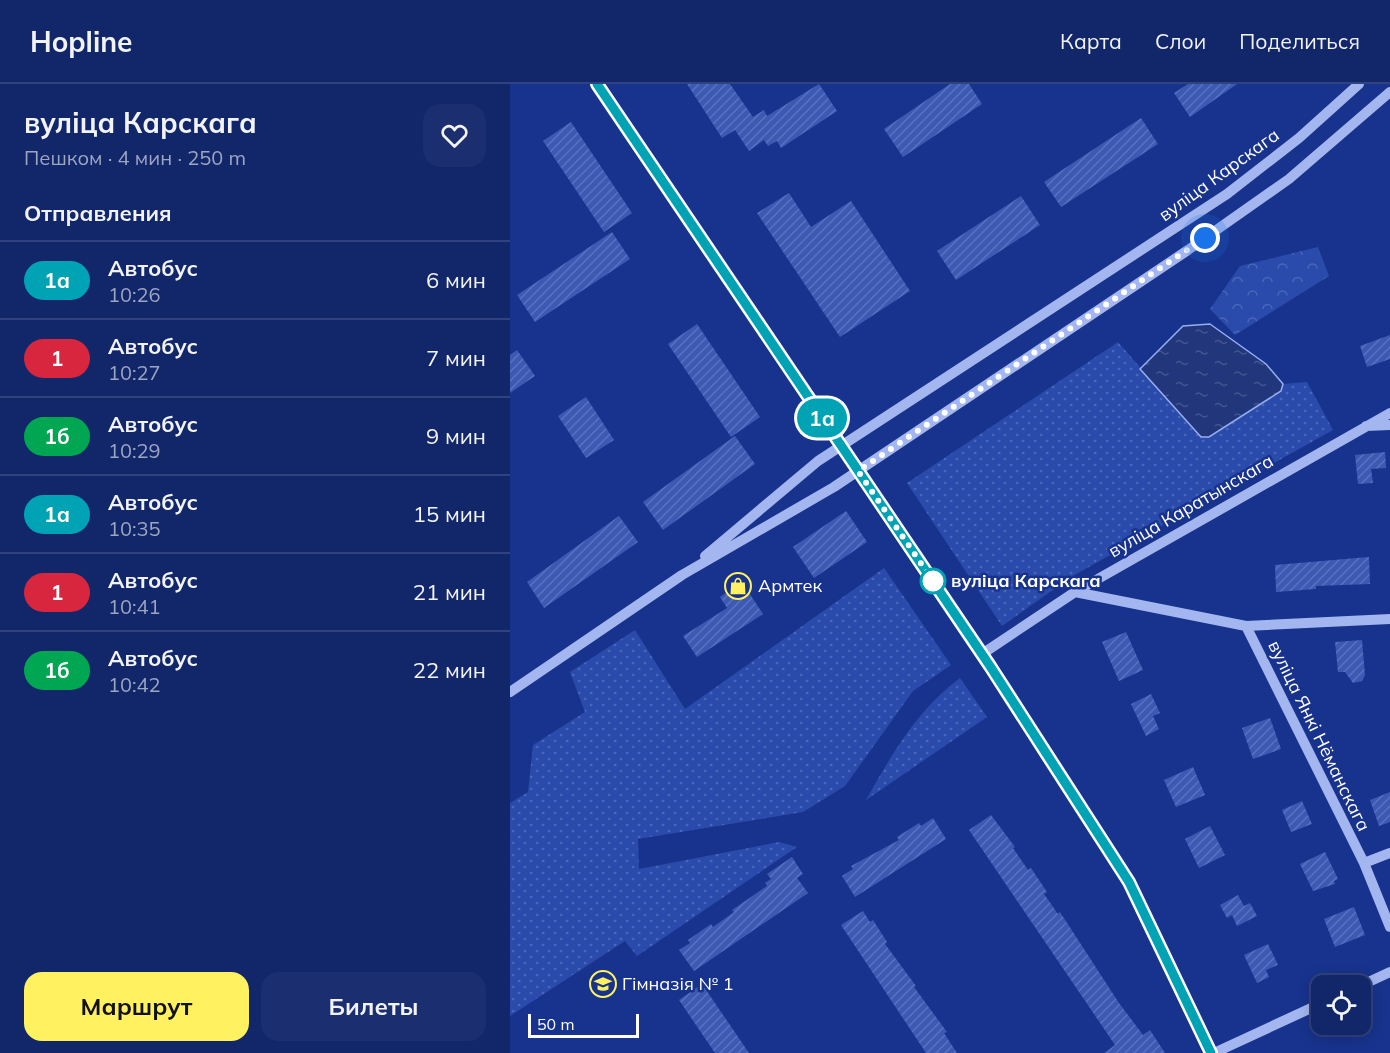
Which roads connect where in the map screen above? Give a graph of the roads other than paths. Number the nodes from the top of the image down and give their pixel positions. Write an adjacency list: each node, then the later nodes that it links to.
1 (597, 84): 7 (street)
2 (1359, 84): 7 (street, вуліца Карскага)
3 (1390, 92): 8 (street, вуліца Карскага)
4 (1390, 413): 6 (street, вуліца Каратынскага)
5 (1390, 425): 6 (street)
6 (1364, 426): 10 (street, вуліца Каратынскага)
7 (842, 447): 8 (street); 9 (street, вуліца Карскага)
8 (858, 471): 9 (street, вуліца Карскага); 13 (street)
9 (682, 576): 14 (street, вуліца Карскага)
10 (1075, 592): 12 (street); 13 (street, вуліца Каратынскага)
11 (1390, 619): 12 (street)
12 (1246, 626): 16 (street, вуліца Янкі Нёманскага)
13 (982, 654): 21 (street)
14 (510, 692)
15 (1390, 853): 16 (street)
16 (1364, 863): 17 (street, вуліца Янкі Нёманскага)
17 (1390, 927)
18 (1390, 972): 19 (street)
19 (1371, 981)
20 (1311, 1009): 21 (street)
21 (1213, 1053)

